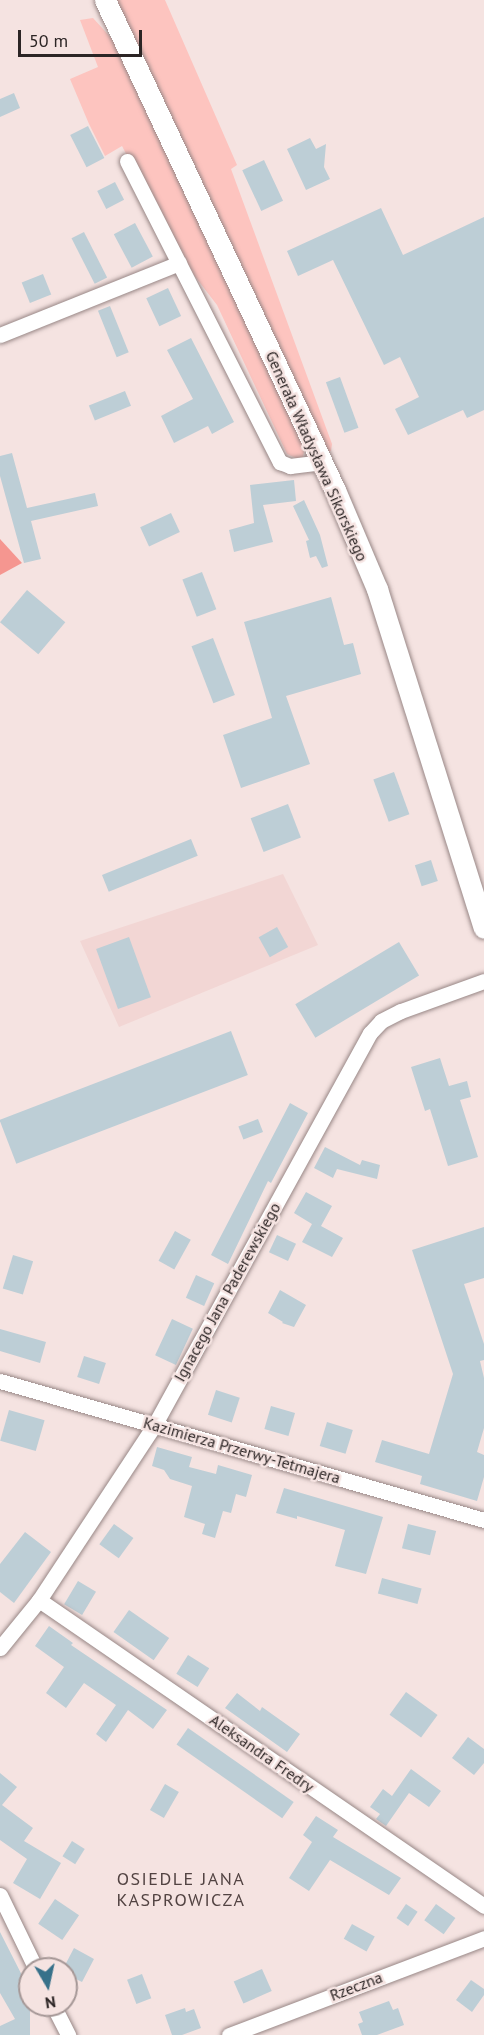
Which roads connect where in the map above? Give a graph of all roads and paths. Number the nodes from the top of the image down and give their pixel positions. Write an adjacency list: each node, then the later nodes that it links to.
1 (105, 0): 5 (main road, Generała Władysława Sikorskiego)
2 (127, 161): 3 (street)
3 (179, 263): 4 (street); 5 (street)
4 (0, 336)
5 (321, 462): 6 (main road, Generała Władysława Sikorskiego)
6 (484, 928)
7 (484, 981): 9 (street, Ignacego Jana Paderewskiego)
8 (0, 1381): 9 (street, Kazimierza Przerwy-Tetmajera)
9 (155, 1424): 10 (street, Kazimierza Przerwy-Tetmajera); 11 (street, Ignacego Jana Paderewskiego)
10 (484, 1520)
11 (39, 1600): 12 (street, Ignacego Jana Paderewskiego); 14 (street, Aleksandra Fredry)
12 (0, 1648)
13 (0, 1895): 16 (street)
14 (484, 1906)
15 (484, 1938): 19 (street, Rzeczna)
16 (30, 1957)
17 (59, 2017): 18 (street)
18 (68, 2035)
19 (229, 2035)

